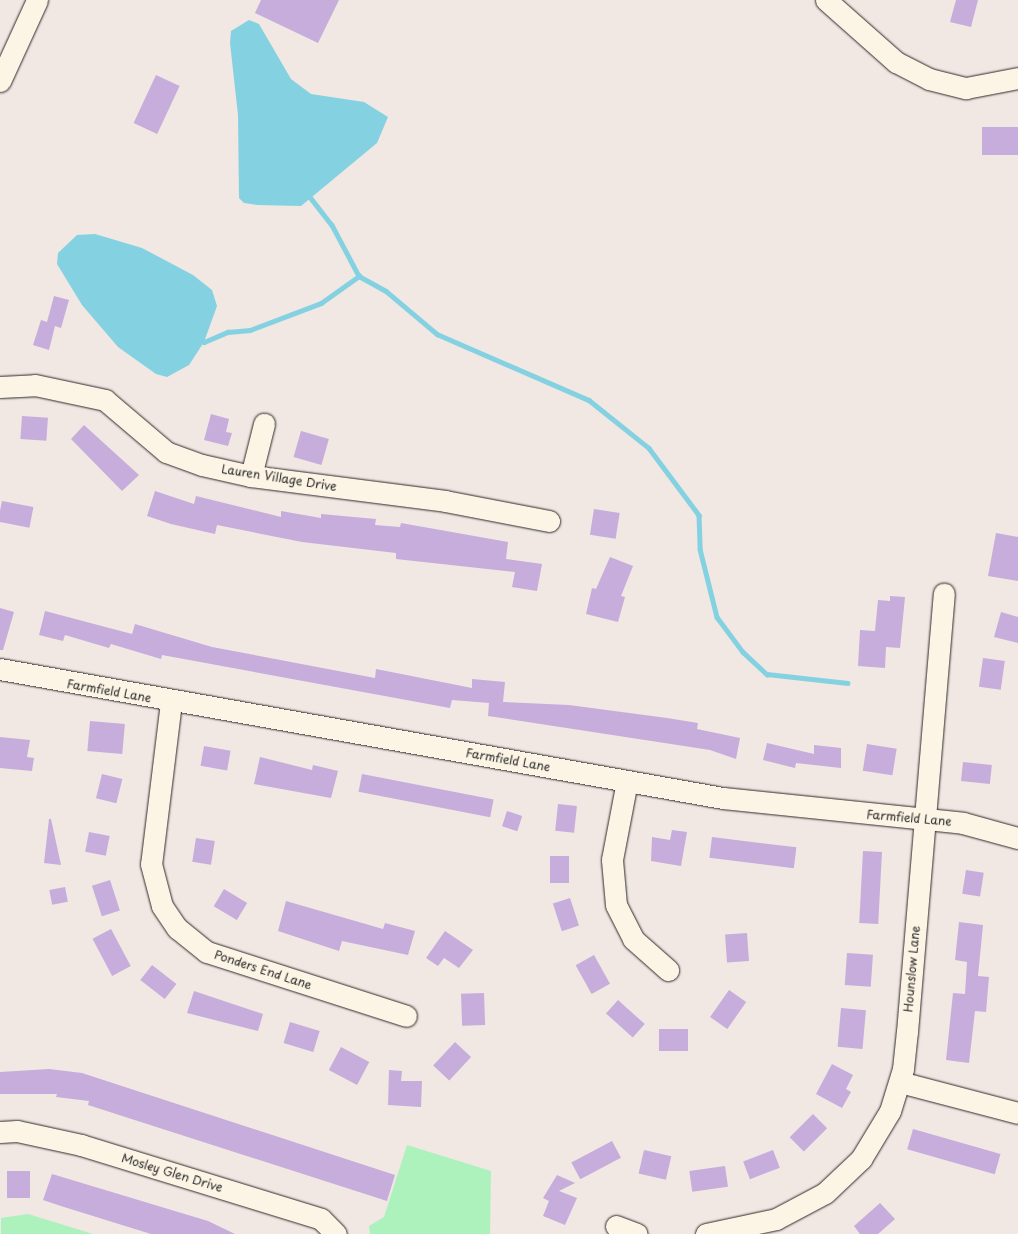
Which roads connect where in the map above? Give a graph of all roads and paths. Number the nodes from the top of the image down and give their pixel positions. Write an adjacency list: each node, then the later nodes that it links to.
1 (38, 0): 4 (street)
2 (826, 0): 3 (street)
3 (1018, 78)
4 (0, 81)
5 (0, 386): 7 (street, Lauren Village Drive)
6 (264, 424): 7 (street)
7 (251, 476): 8 (street, Lauren Village Drive)
8 (549, 521)
9 (944, 594): 13 (street, Hounslow Lane)
10 (0, 669): 11 (street, Farmfield Lane)
11 (171, 702): 12 (street, Farmfield Lane); 16 (street, Ponders End Lane)
12 (627, 781): 13 (street, Farmfield Lane); 15 (street)
13 (926, 820): 14 (street, Farmfield Lane); 17 (street, Hounslow Lane)
14 (1018, 838)
15 (668, 970)
16 (406, 1016)
17 (900, 1082): 18 (street); 23 (street, Hounslow Lane)
18 (1018, 1114)
19 (0, 1132): 21 (street, Mosley Glen Drive)
20 (616, 1226): 22 (street)
21 (336, 1234)
22 (636, 1234)
23 (706, 1234)

